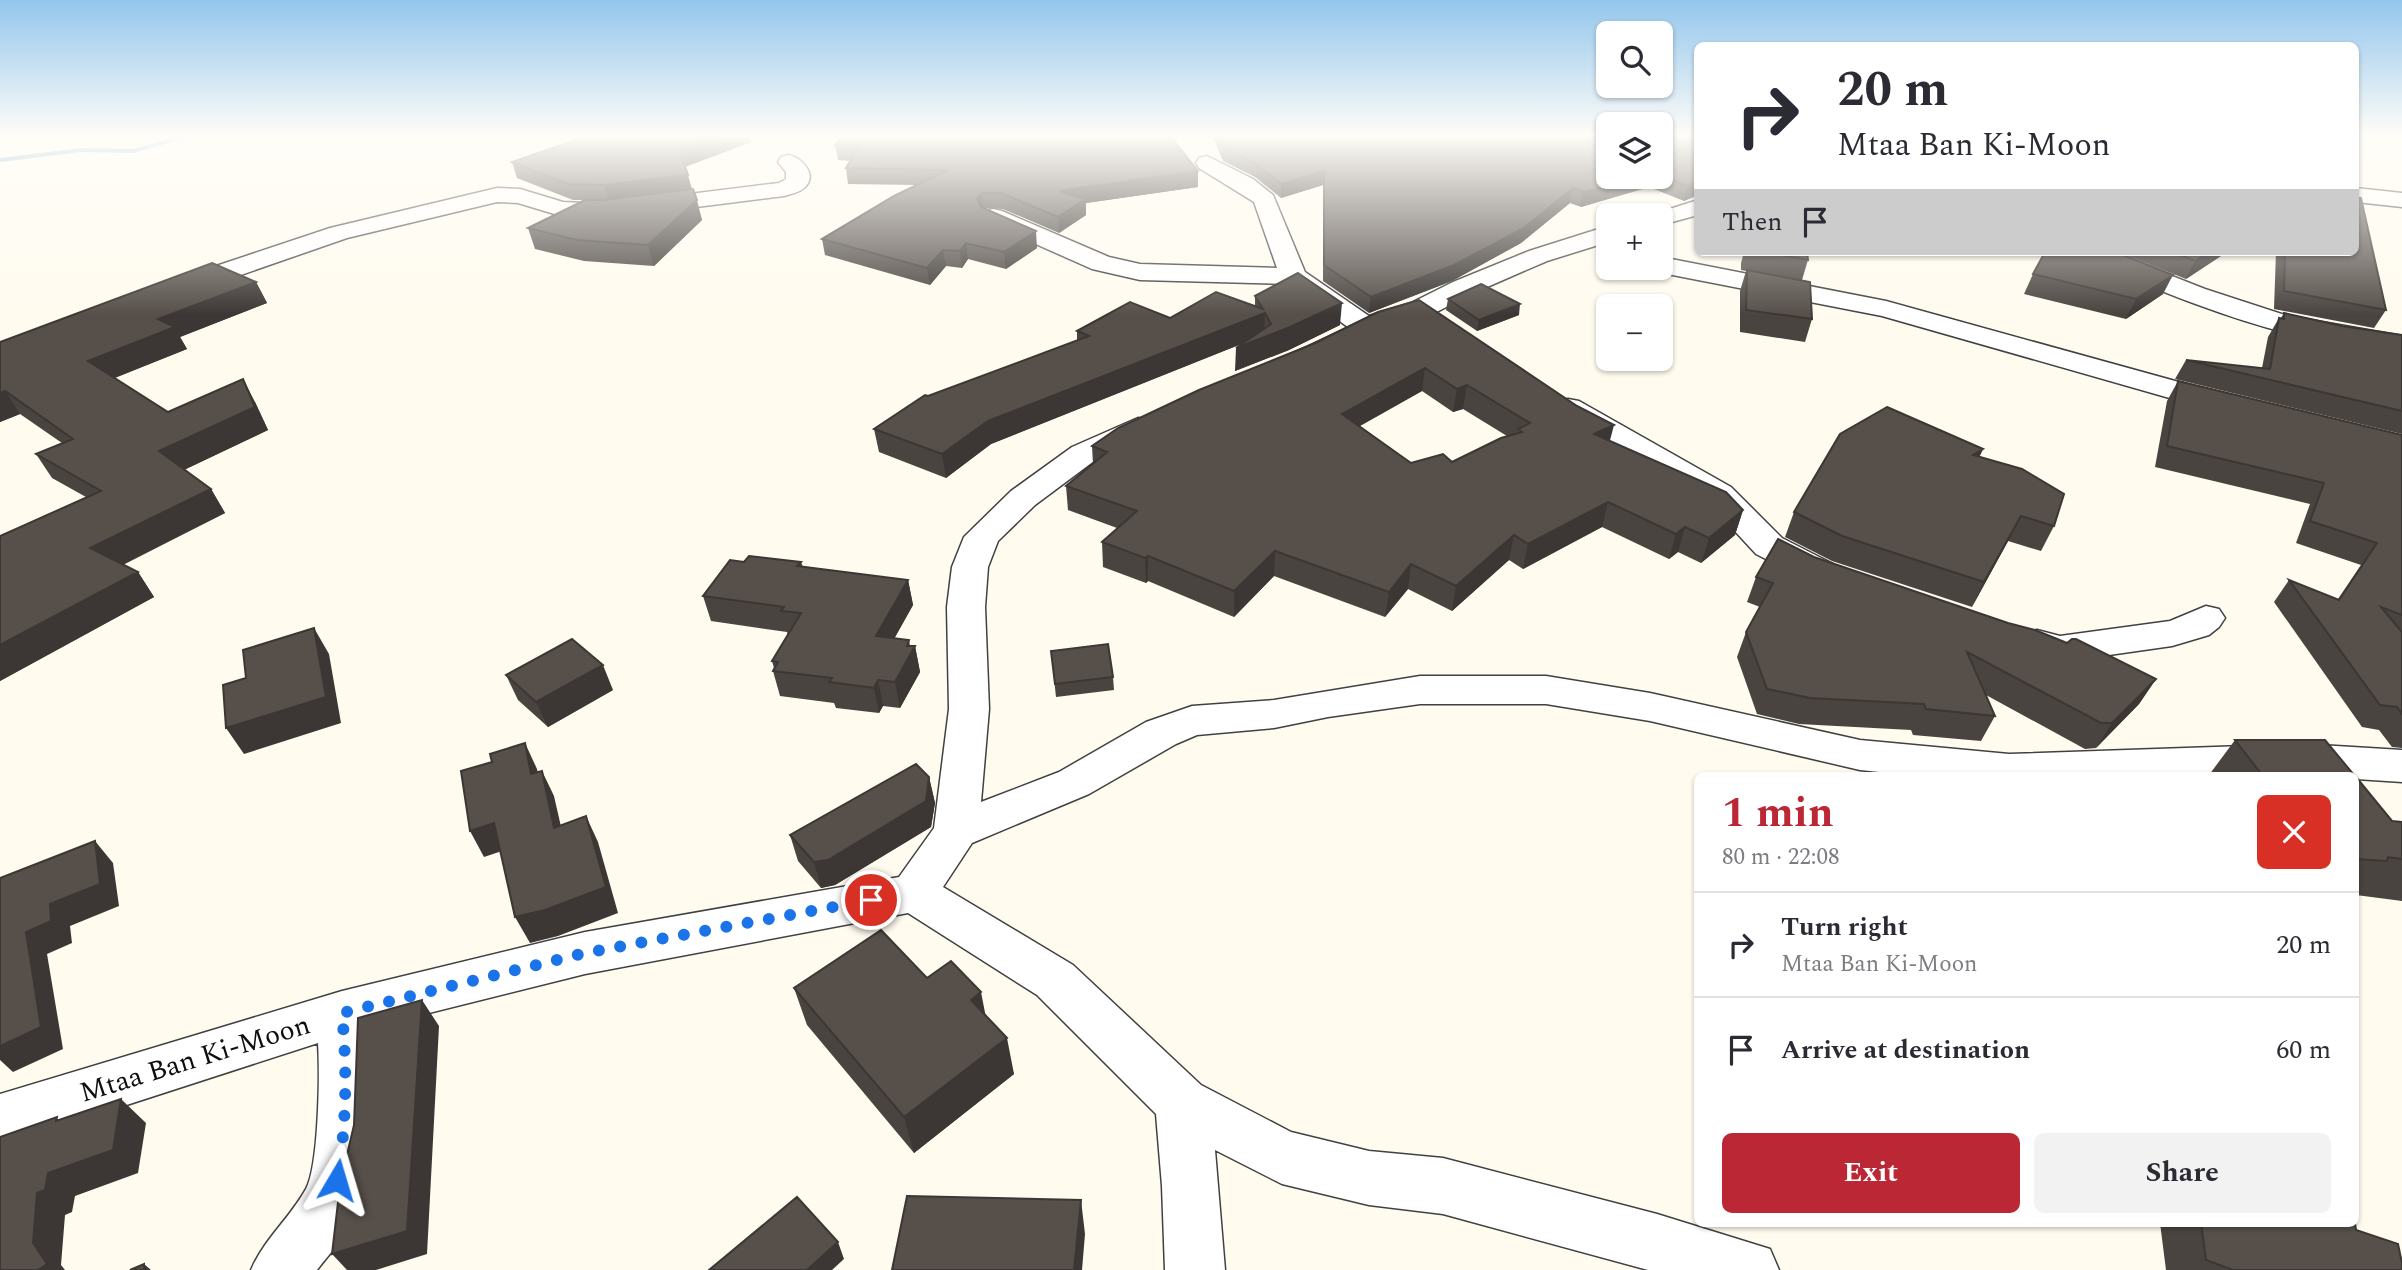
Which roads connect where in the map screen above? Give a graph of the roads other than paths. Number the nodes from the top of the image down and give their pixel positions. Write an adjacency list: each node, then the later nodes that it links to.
1 (492, 196): 14 (street)
2 (521, 196): 3 (street)
3 (726, 196)
4 (1260, 196): 13 (street)
5 (2368, 196): 6 (street)
6 (2402, 200)
7 (1694, 208): 8 (street)
8 (1673, 214)
9 (993, 216): 13 (street)
10 (1596, 242): 15 (street)
11 (2098, 256): 19 (street)
12 (1673, 267): 21 (street)
13 (1293, 276): 16 (street)
14 (157, 295)
15 (1421, 309): 16 (street); 17 (street)
16 (1365, 326): 18 (street)
17 (1452, 329)
18 (1333, 342)
19 (2402, 345)
20 (1545, 392): 23 (street)
21 (2249, 411)
22 (1164, 415): 27 (street)
23 (1850, 582)
24 (2206, 618): 25 (street)
25 (2010, 637)
26 (2402, 766): 27 (street)
27 (956, 831): 28 (street)
28 (917, 888): 29 (street, Mtaa Ban Ki-Moon); 30 (street)
29 (342, 1013): 31 (street, Mtaa Ban Ki-Moon); 32 (street)
30 (1182, 1103): 33 (street); 34 (street)
31 (0, 1120)
32 (281, 1270)
33 (1195, 1270)
34 (1749, 1270)

